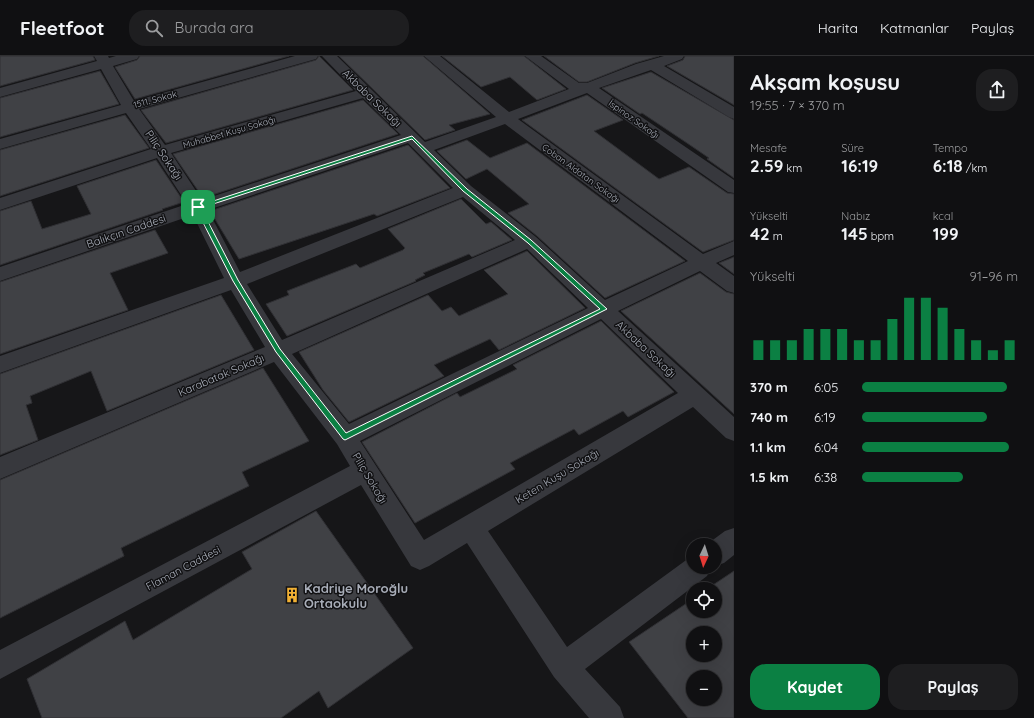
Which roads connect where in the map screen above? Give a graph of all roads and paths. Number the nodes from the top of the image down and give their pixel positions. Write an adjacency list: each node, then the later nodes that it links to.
1 (132, 56): 7 (street)
2 (311, 56): 12 (street, 1511. Sokak)
3 (329, 56): 11 (street, Akbaba Sokağı)
4 (431, 56): 14 (street, Çoban Aldatan Sokağı)
5 (532, 56): 9 (street, İspinoz Sokağı)
6 (677, 56): 8 (street, Balıkçın Caddesi)
7 (103, 59): 10 (street); 12 (street, Piliç Sokağı)
8 (641, 64): 9 (street, Balıkçın Caddesi); 13 (street)
9 (588, 87): 14 (street, Balıkçın Caddesi); 18 (street, İspinoz Sokağı)
10 (0, 92)
11 (367, 92): 15 (street, Akbaba Sokağı); 17 (street, Muhabbet Kuşu Sokağı)
12 (129, 106): 16 (street, 1511. Sokak); 17 (street, Piliç Sokağı)
13 (734, 114)
14 (507, 118): 15 (street, Balıkçın Caddesi); 24 (street, Çoban Aldatan Sokağı)
15 (418, 142): 19 (street, Akbaba Sokağı); 21 (street, Balıkçın Caddesi)
16 (0, 144)
17 (162, 151): 20 (street, Muhabbet Kuşu Sokağı); 21 (street, Piliç Sokağı)
18 (734, 188)
19 (465, 190): 22 (street, Akbaba Sokağı); 26 (street)
20 (0, 204)
21 (198, 207): 25 (street, Balıkçın Caddesi); 26 (street, Piliç Sokağı)
22 (530, 241): 28 (street, Akbaba Sokağı); 29 (street, Karabatak Sokağı)
23 (734, 248): 24 (street)
24 (702, 262): 27 (street, Çoban Aldatan Sokağı); 28 (street)
25 (0, 274)
26 (235, 281): 29 (street, Piliç Sokağı); 30 (street)
27 (734, 286)
28 (604, 309): 31 (street, Akbaba Sokağı); 33 (street)
29 (278, 351): 33 (street, Piliç Sokağı); 34 (street, Karabatak Sokağı)
30 (0, 365)
31 (694, 395): 32 (street, Akbaba Sokağı); 36 (street, Keten Kuşu Sokağı)
32 (734, 431)
33 (345, 437): 35 (street, Piliç Sokağı)
34 (0, 468)
35 (366, 470): 39 (street, Piliç Sokağı); 41 (street, Flaman Caddesi)
36 (471, 528): 39 (street, Keten Kuşu Sokağı); 42 (street)
37 (734, 540): 38 (street)
38 (722, 549)
39 (420, 557)
40 (689, 574): 42 (street)
41 (0, 665)
42 (564, 667): 43 (street)
43 (608, 718)

